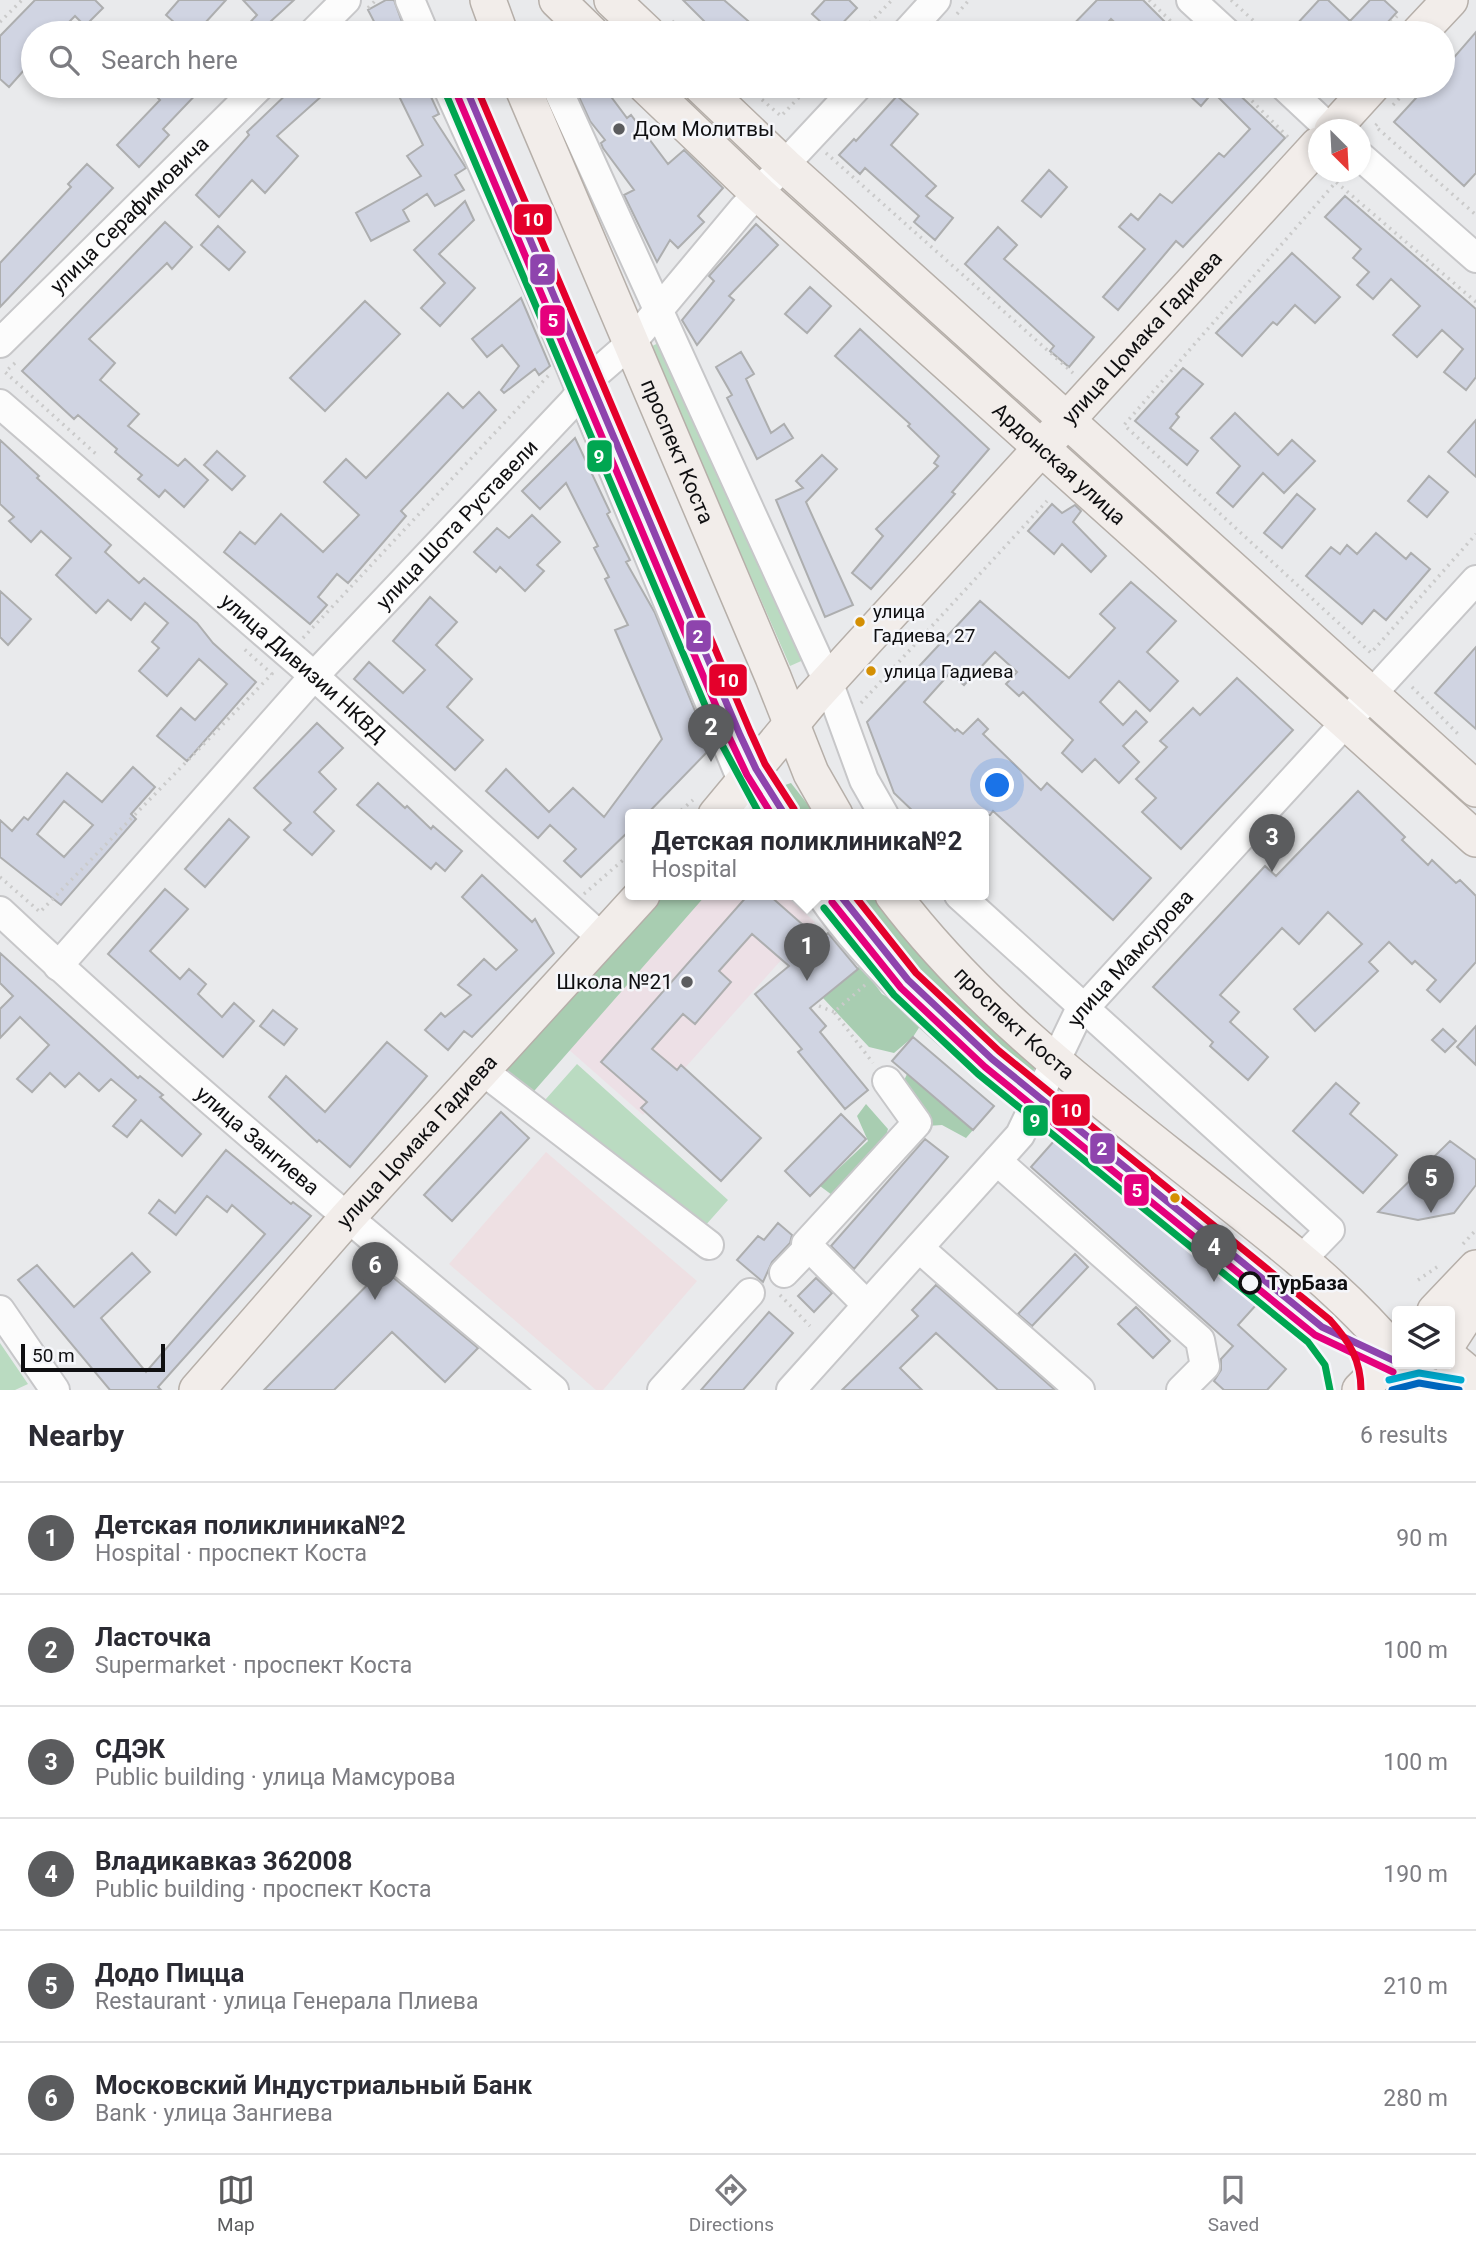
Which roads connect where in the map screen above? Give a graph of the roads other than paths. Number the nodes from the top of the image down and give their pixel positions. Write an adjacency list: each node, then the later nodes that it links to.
1 (346, 0): 8 (street)
2 (410, 0): 9 (street)
3 (557, 0): 10 (main road)
4 (612, 0): 11 (main road)
5 (936, 0): 12 (street)
6 (1191, 0): 13 (street)
7 (1450, 0): 14 (main road)
8 (325, 21)
9 (419, 21)
10 (579, 21)
11 (634, 21)
12 (917, 21)
13 (1214, 21)
14 (1430, 21)
15 (248, 98): 32 (street, улица Серафимовича)
16 (452, 98): 34 (street)
17 (527, 98): 33 (main road, проспект Коста)
18 (562, 98): 31 (street)
19 (659, 98): 29 (main road, Ардонская улица)
20 (714, 98): 27 (main road, Ардонская улица)
21 (861, 98): 27 (street, улица Шота Руставели)
22 (1297, 98): 24 (street)
23 (1361, 98): 25 (main road)
24 (1319, 119)
25 (1341, 119)
26 (1308, 156): 36 (main road, улица Цомака Гадиева)
27 (785, 166): 29 (street, улица Шота Руставели); 36 (main road, Ардонская улица)
28 (1371, 166): 30 (street)
29 (759, 194): 31 (street, улица Шота Руставели); 37 (main road, Ардонская улица)
30 (1476, 258)
31 (658, 310): 33 (street, улица Шота Руставели); 40 (street)
32 (0, 343)
33 (631, 343): 34 (street, улица Шота Руставели); 43 (main road, проспект Коста)
34 (580, 391): 39 (street, улица Шота Руставели); 44 (street)
35 (0, 404): 39 (street, улица Дивизии НКВД)
36 (1067, 420): 37 (main road, улица Цомака Гадиева); 41 (main road, Ардонская улица)
37 (1042, 448): 40 (main road, улица Цомака Гадиева); 42 (main road, Ардонская улица)
38 (1476, 580): 41 (street, улица Мамсурова)
39 (314, 676): 56 (street, улица Дивизии НКВД); 57 (street, улица Шота Руставели)
40 (829, 684): 43 (main road, улица Цомака Гадиева); 49 (street)
41 (1373, 693): 42 (street, улица Мамсурова); 45 (main road, Ардонская улица)
42 (1347, 721): 50 (main road, Ардонская улица); 58 (street, улица Мамсурова)
43 (790, 724): 44 (main road, улица Цомака Гадиева); 48 (main road, проспект Коста)
44 (744, 783): 46 (main road, улица Цомака Гадиева); 47 (street)
45 (1476, 789)
46 (721, 809)
47 (761, 809)
48 (832, 809)
49 (881, 809)
50 (1476, 839)
51 (637, 900): 56 (main road, улица Цомака Гадиева)
52 (824, 900): 62 (street)
53 (897, 900): 59 (main road, проспект Коста)
54 (964, 900): 58 (street)
55 (0, 911): 57 (street, улица Зангиева)
56 (602, 938): 60 (main road, улица Цомака Гадиева)
57 (58, 966): 64 (street, улица Зангиева)
58 (1083, 1009): 59 (street, улица Мамсурова); 68 (street)
59 (1055, 1061): 62 (street, улица Мамсурова); 68 (main road, проспект Коста)
60 (483, 1071): 64 (main road, улица Цомака Гадиева); 65 (street)
61 (887, 1081): 66 (street)
62 (1034, 1107): 63 (street, улица Мамсурова)
63 (997, 1161): 67 (street, улица Мамсурова); 83 (street)
64 (347, 1217): 78 (main road, улица Цомака Гадиева); 79 (street, улица Зангиева)
65 (709, 1245)
66 (808, 1247): 70 (street); 80 (street)
67 (919, 1248): 70 (street, улица Мамсурова); 82 (street)
68 (1301, 1260): 73 (main road, проспект Коста)
69 (1476, 1268): 71 (main road)
70 (867, 1305): 81 (street, улица Мамсурова)
71 (1460, 1307)
72 (0, 1310): 77 (street)
73 (1392, 1346)
74 (1455, 1362): 76 (main road)
75 (1400, 1369): 84 (main road)
76 (1476, 1380)
77 (55, 1390)
78 (197, 1390)
79 (554, 1390)
80 (662, 1390)
81 (791, 1390)
82 (1080, 1390)
83 (1181, 1390)
84 (1360, 1390)

